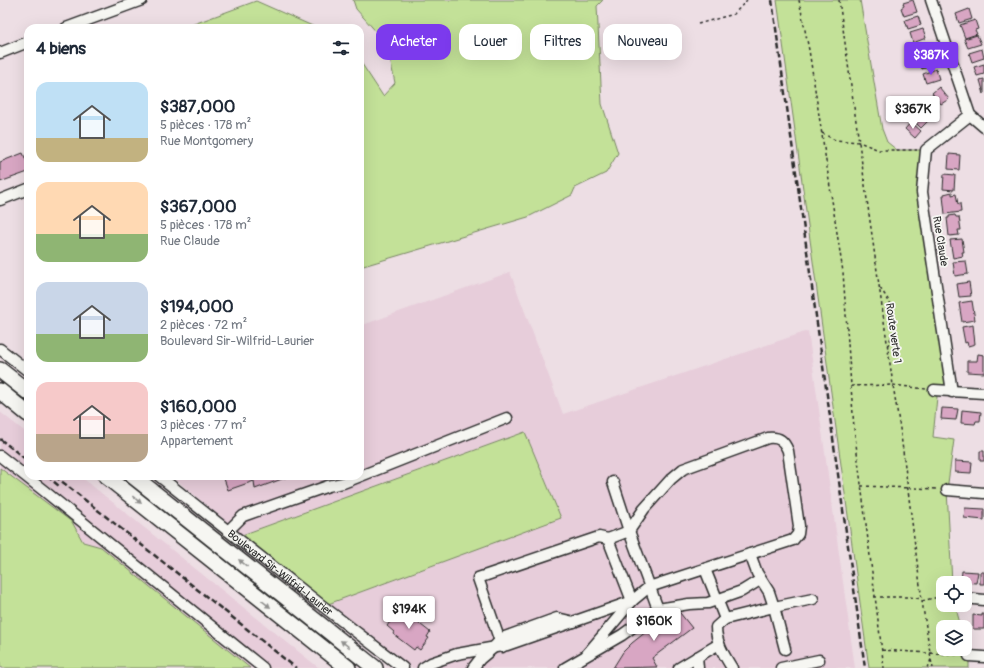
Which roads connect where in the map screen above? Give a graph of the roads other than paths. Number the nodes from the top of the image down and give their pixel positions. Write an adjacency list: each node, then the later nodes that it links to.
1 (142, 0): 3 (street)
2 (931, 0): 6 (street)
3 (77, 24)
4 (24, 44): 5 (street)
5 (0, 53)
6 (970, 115): 7 (street); 16 (street, Rue Claude)
7 (984, 127)
8 (24, 191): 9 (street)
9 (0, 200)
10 (0, 349): 11 (street)
11 (24, 368)
12 (0, 370): 13 (highway)
13 (24, 389)
14 (934, 390): 16 (street)
15 (0, 391): 18 (highway)
16 (952, 392): 17 (street)
17 (984, 393)
18 (24, 411)
19 (507, 418): 21 (street)
20 (0, 456): 22 (street)
21 (364, 474)
22 (24, 475)
23 (31, 480): 55 (street)
24 (111, 480): 56 (highway, one-way to 56)
25 (138, 480): 57 (highway, Boulevard Sir-Wilfrid-Laurier, one-way to 25)
26 (164, 480): 31 (street, Boulevard Sir-Wilfrid-Laurier)
27 (350, 480): 31 (street)
28 (613, 482): 32 (street)
29 (947, 490): 30 (street)
30 (984, 492)
31 (228, 530): 58 (street, Boulevard Sir-Wilfrid-Laurier)
32 (629, 530): 33 (street); 34 (street); 37 (street)
33 (608, 539): 42 (street); 46 (street)
34 (750, 554): 35 (street); 36 (street)
35 (705, 569): 37 (street); 40 (street)
36 (760, 580): 40 (street); 43 (street)
37 (649, 587): 42 (street); 44 (street)
38 (813, 599): 43 (street)
39 (972, 599): 41 (street)
40 (718, 600): 44 (street); 45 (street)
41 (984, 600)
42 (632, 601): 46 (street); 50 (street)
43 (774, 607): 45 (street); 49 (street)
44 (658, 609): 50 (street)
45 (725, 619): 47 (street)
46 (501, 643): 48 (street)
47 (719, 644): 51 (street); 64 (street)
48 (492, 649): 59 (street); 60 (street)
49 (785, 649)
50 (587, 654): 61 (street)
51 (697, 656): 62 (street); 63 (street)
52 (969, 656): 53 (street)
53 (984, 657)
54 (819, 660): 65 (street)
55 (263, 668)
56 (348, 668)
57 (376, 668)
58 (402, 668)
59 (423, 668)
60 (473, 668)
61 (564, 668)
62 (679, 668)
63 (698, 668)
64 (732, 668)
65 (781, 668)

